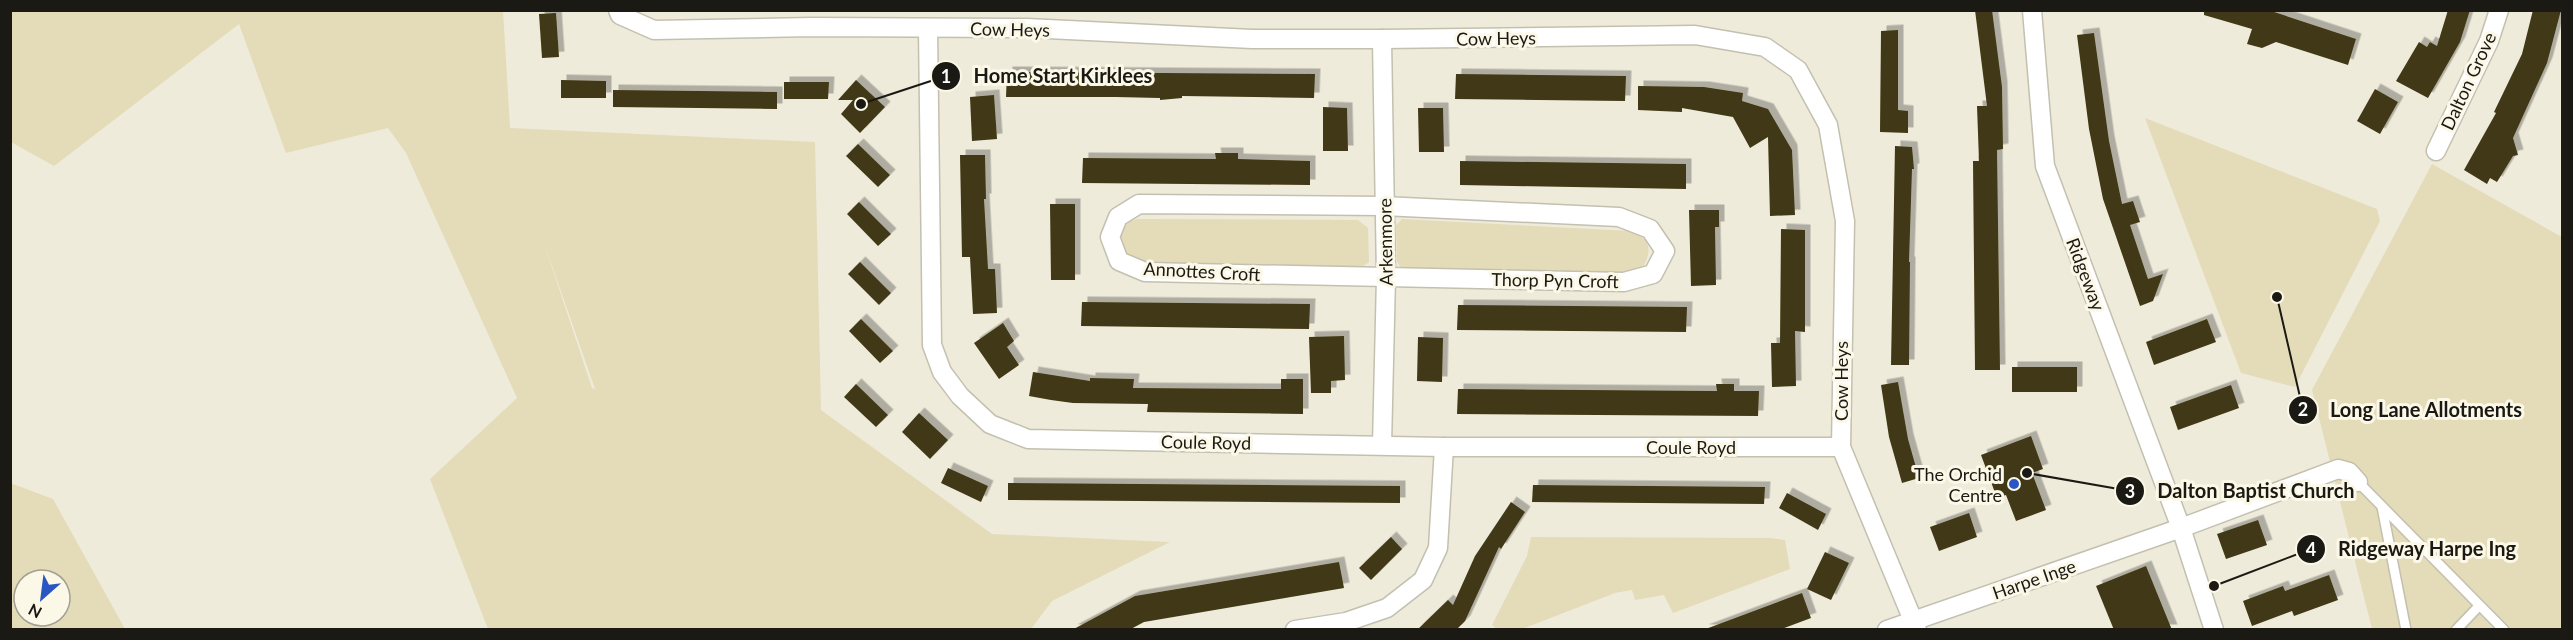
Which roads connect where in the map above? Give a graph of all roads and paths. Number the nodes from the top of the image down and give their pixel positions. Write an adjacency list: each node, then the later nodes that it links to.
1 (618, 10): 4 (street, Cow Heys)
2 (2032, 10): 14 (street, Ridgeway)
3 (2499, 10): 6 (street, Dalton Grove)
4 (928, 28): 5 (street, Cow Heys); 9 (street, Coule Royd)
5 (1382, 39): 7 (street, Arkenmore); 11 (street, Cow Heys)
6 (2436, 151)
7 (1383, 206): 8 (street, Arkenmore); 8 (street, Annottes Croft); 8 (street, Thorp Pyn Croft)
8 (1386, 277): 9 (street, Arkenmore)
9 (1382, 445): 10 (street, Coule Royd)
10 (1444, 447): 11 (street, Coule Royd); 17 (street)
11 (1841, 447): 16 (street, Cow Heys)
12 (2358, 482): 13 (lane); 14 (street)
13 (2382, 507): 15 (lane); 20 (lane)
14 (2181, 528): 16 (street, Harpe Inge); 19 (street, Ridgeway)
15 (2479, 606): 21 (lane); 22 (lane)
16 (1916, 625): 18 (street, Harpe Inge)
17 (1295, 630)
18 (1887, 630)
19 (2214, 630)
20 (2406, 630)
21 (2456, 630)
22 (2504, 630)

